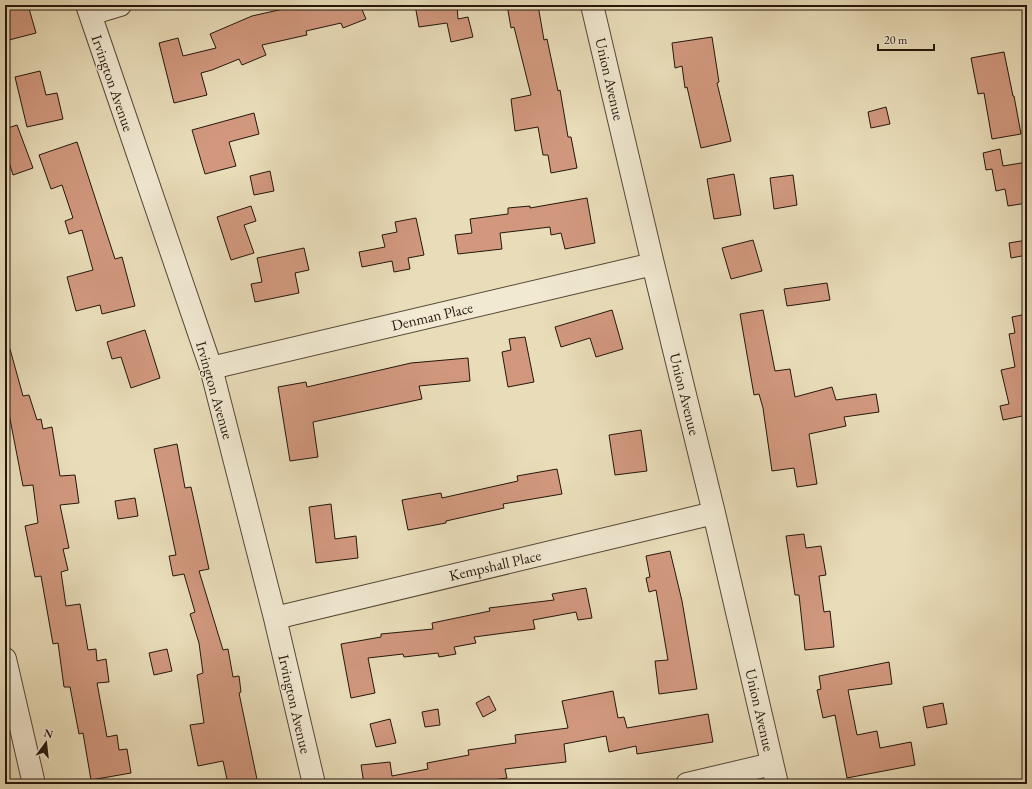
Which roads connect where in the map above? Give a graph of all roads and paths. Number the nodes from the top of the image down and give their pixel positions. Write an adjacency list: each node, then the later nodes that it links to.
1 (120, 5): 3 (street)
2 (592, 5): 4 (street, Union Avenue)
3 (88, 9): 5 (street, Irvington Avenue)
4 (653, 264): 5 (street, Denman Place); 6 (street, Union Avenue)
5 (211, 368): 7 (street, Irvington Avenue)
6 (714, 513): 7 (street, Kempshall Place); 9 (street, Union Avenue)
7 (275, 618): 11 (street, Irvington Avenue)
8 (5, 659): 10 (street)
9 (775, 774): 12 (street)
10 (34, 784)
11 (314, 784)
12 (687, 784)

